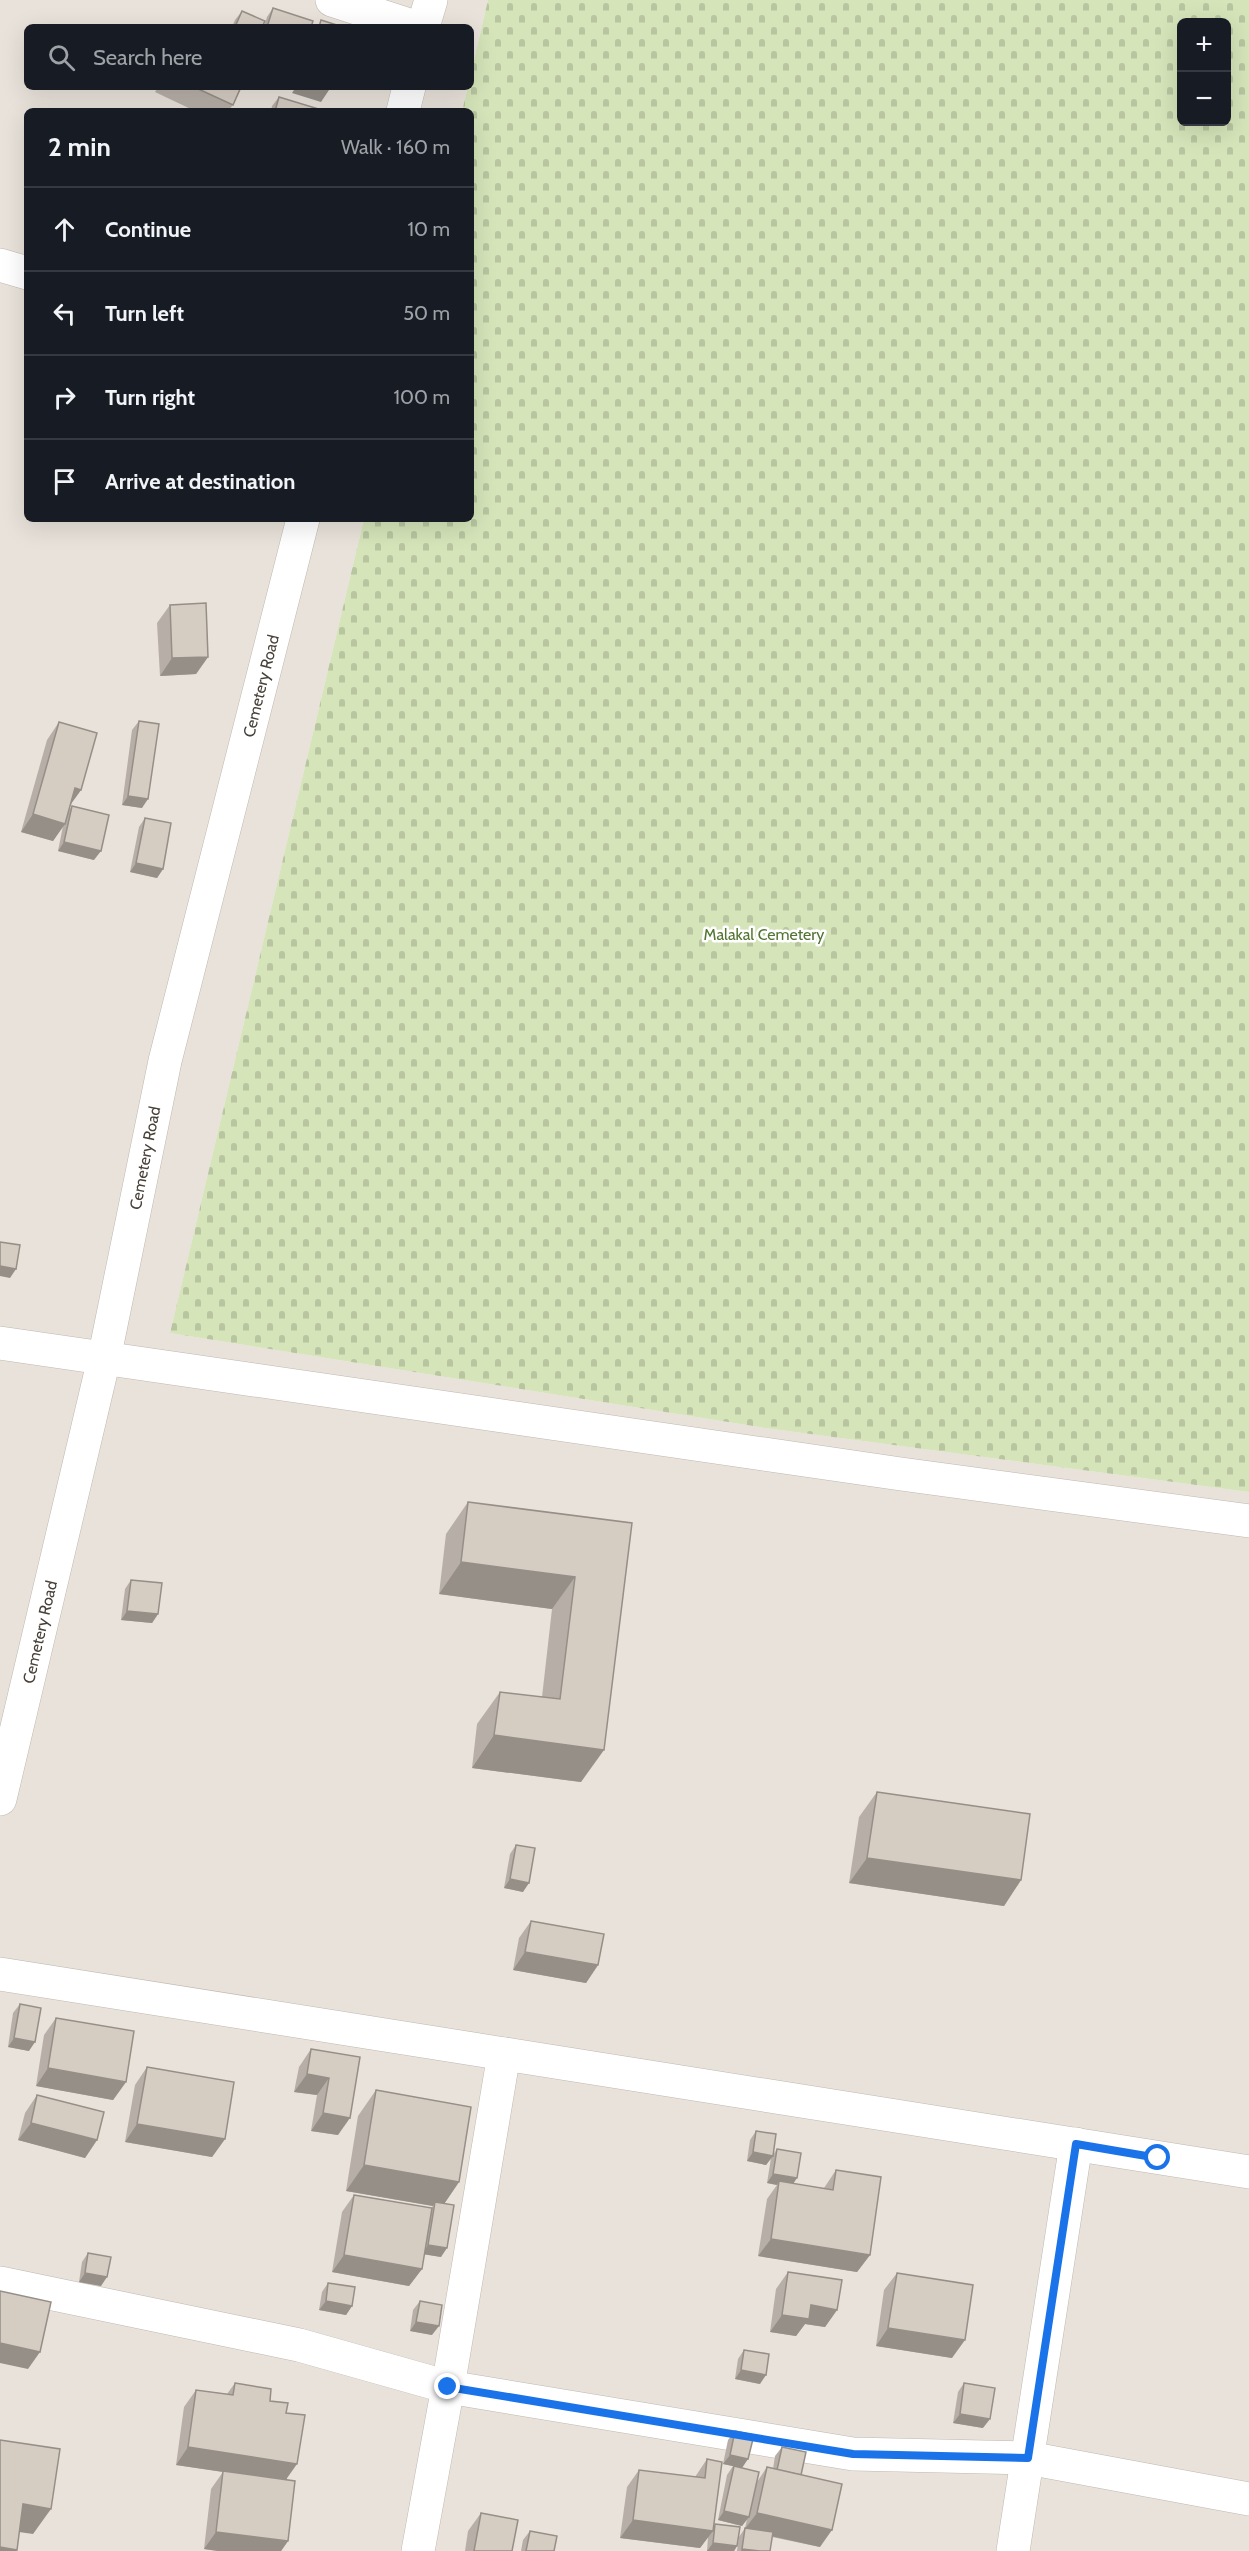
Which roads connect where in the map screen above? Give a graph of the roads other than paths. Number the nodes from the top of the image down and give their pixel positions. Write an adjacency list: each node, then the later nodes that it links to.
1 (332, 0): 3 (street)
2 (431, 0): 4 (street)
3 (406, 24)
4 (424, 24)
5 (408, 90): 6 (street)
6 (404, 108)
7 (0, 265): 8 (street)
8 (24, 272)
9 (302, 522): 11 (street, Cemetery Road)
10 (0, 1343): 11 (street)
11 (104, 1359): 12 (street); 13 (street, Cemetery Road)
12 (1249, 1521)
13 (0, 1799)
14 (0, 1974): 15 (street)
15 (504, 2054): 16 (street); 19 (street)
16 (1076, 2144): 17 (street); 20 (street)
17 (1249, 2172)
18 (0, 2283): 19 (street)
19 (448, 2387): 20 (street); 22 (street)
20 (1028, 2458): 21 (street); 23 (street)
21 (1249, 2499)
22 (418, 2551)
23 (1013, 2551)

